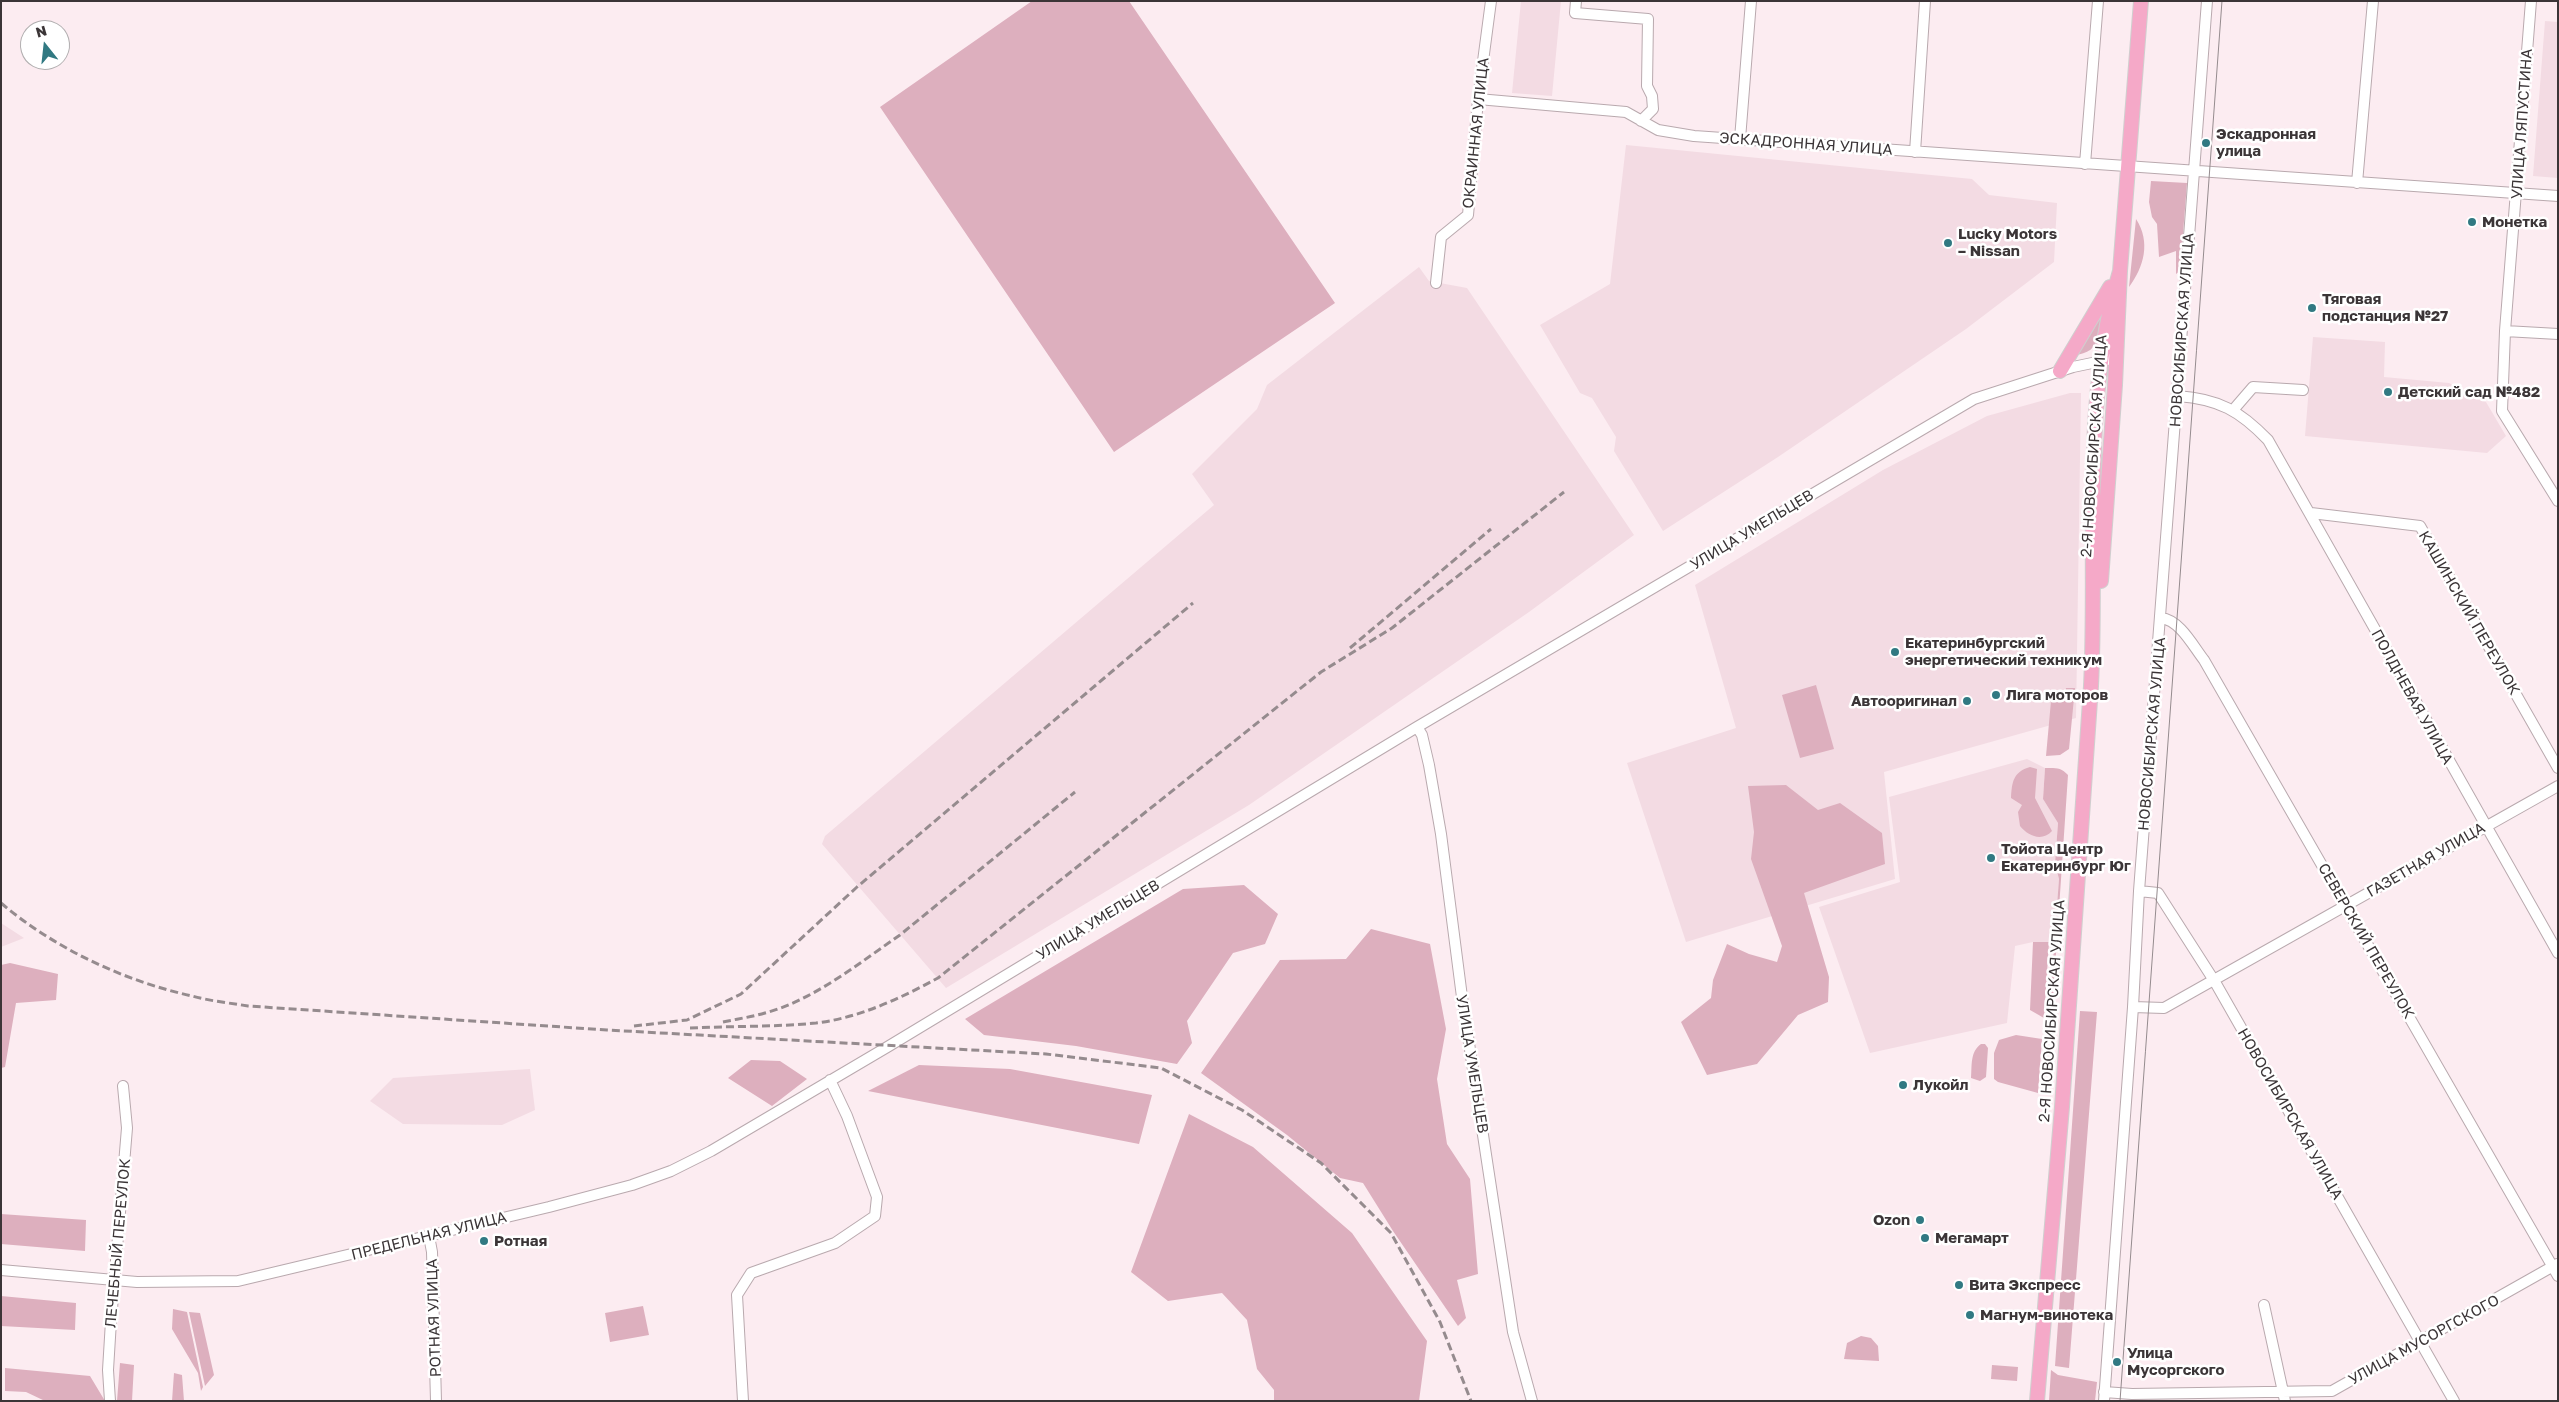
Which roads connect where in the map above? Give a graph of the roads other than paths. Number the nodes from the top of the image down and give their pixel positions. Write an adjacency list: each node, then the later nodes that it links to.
1 (1491, 1): 10 (street, ОКРАИННАЯ УЛИЦА)
2 (1576, 1): 11 (street)
3 (1751, 1): 12 (street)
4 (1925, 1): 13 (street)
5 (2098, 1): 14 (street)
6 (2141, 1): 15 (main road, 2-Я НОВОСИБИРСКАЯ УЛИЦА)
7 (2207, 1): 16 (street, НОВОСИБИРСКАЯ УЛИЦА)
8 (2373, 1): 17 (street)
9 (2531, 1): 18 (street, УЛИЦА ЛЯПУСТИНА)
10 (1478, 99): 11 (street, ЭСКАДРОННАЯ УЛИЦА); 21 (street, ОКРАИННАЯ УЛИЦА)
11 (1641, 121): 12 (street, ЭСКАДРОННАЯ УЛИЦА)
12 (1740, 139): 13 (street, ЭСКАДРОННАЯ УЛИЦА)
13 (1915, 152): 14 (street, ЭСКАДРОННАЯ УЛИЦА)
14 (2085, 164): 15 (street, ЭСКАДРОННАЯ УЛИЦА)
15 (2129, 167): 16 (street, ЭСКАДРОННАЯ УЛИЦА); 20 (main road, 2-Я НОВОСИБИРСКАЯ УЛИЦА)
16 (2193, 170): 17 (street, ЭСКАДРОННАЯ УЛИЦА); 28 (street, НОВОСИБИРСКАЯ УЛИЦА)
17 (2357, 183): 18 (street, ЭСКАДРОННАЯ УЛИЦА)
18 (2516, 193): 19 (street, ЭСКАДРОННАЯ УЛИЦА); 22 (street, УЛИЦА ЛЯПУСТИНА)
19 (2558, 196)
20 (2120, 271): 24 (main road, 2-Я НОВОСИБИРСКАЯ УЛИЦА); 25 (main road, 2-Я НОВОСИБИРСКАЯ УЛИЦА); 26 (main road)
21 (1436, 283)
22 (2505, 331): 23 (street); 30 (street, УЛИЦА ЛЯПУСТИНА)
23 (2558, 334)
24 (2116, 358): 25 (street, УЛИЦА УМЕЛЬЦЕВ); 33 (main road, 2-Я НОВОСИБИРСКАЯ УЛИЦА)
25 (2100, 360): 26 (street, УЛИЦА УМЕЛЬЦЕВ); 33 (main road, 2-Я НОВОСИБИРСКАЯ УЛИЦА)
26 (2060, 371): 34 (street, УЛИЦА УМЕЛЬЦЕВ)
27 (2303, 390): 29 (street)
28 (2178, 396): 29 (street); 32 (street, НОВОСИБИРСКАЯ УЛИЦА)
29 (2234, 409): 31 (street, ПОЛДНЕВАЯ УЛИЦА)
30 (2558, 501)
31 (2311, 514): 35 (street, КАШИНСКИЙ ПЕРЕУЛОК); 37 (street, ПОЛДНЕВАЯ УЛИЦА)
32 (2161, 618): 38 (street, НОВОСИБИРСКАЯ УЛИЦА); 39 (street, СЕВЕРСКИЙ ПЕРЕУЛОК)
33 (2095, 623): 57 (main road, 2-Я НОВОСИБИРСКАЯ УЛИЦА)
34 (1417, 728): 43 (street, УЛИЦА УМЕЛЬЦЕВ); 56 (street, УЛИЦА УМЕЛЬЦЕВ)
35 (2558, 768)
36 (2558, 786): 37 (street, ГАЗЕТНАЯ УЛИЦА)
37 (2485, 826): 39 (street, ГАЗЕТНАЯ УЛИЦА); 40 (street, ПОЛДНЕВАЯ УЛИЦА)
38 (2138, 891): 41 (street, НОВОСИБИРСКАЯ УЛИЦА); 42 (street)
39 (2346, 906): 41 (street, ГАЗЕТНАЯ УЛИЦА); 46 (street, СЕВЕРСКИЙ ПЕРЕУЛОК)
40 (2558, 953)
41 (2215, 982): 42 (street, ГАЗЕТНАЯ УЛИЦА); 50 (street, НОВОСИБИРСКАЯ УЛИЦА)
42 (2133, 1007): 51 (street)
43 (830, 1080): 45 (street, ПРЕДЕЛЬНАЯ УЛИЦА); 55 (street)
44 (123, 1086): 48 (street, ЛЕЧЕБНЫЙ ПЕРЕУЛОК)
45 (429, 1236): 48 (street, ПРЕДЕЛЬНАЯ УЛИЦА); 54 (street, РОТНАЯ УЛИЦА)
46 (2556, 1268): 50 (street, УЛИЦА МУСОРГСКОГО)
47 (1, 1270): 48 (street, ПРЕДЕЛЬНАЯ УЛИЦА)
48 (115, 1280): 53 (street, ЛЕЧЕБНЫЙ ПЕРЕУЛОК)
49 (2264, 1305): 52 (street)
50 (2420, 1343): 52 (street, УЛИЦА МУСОРГСКОГО); 58 (street, НОВОСИБИРСКАЯ УЛИЦА)
51 (2104, 1396): 52 (street, УЛИЦА МУСОРГСКОГО)
52 (2285, 1397)
53 (110, 1401)
54 (436, 1401)
55 (742, 1401)
56 (1532, 1401)
57 (2037, 1401)
58 (2454, 1401)

